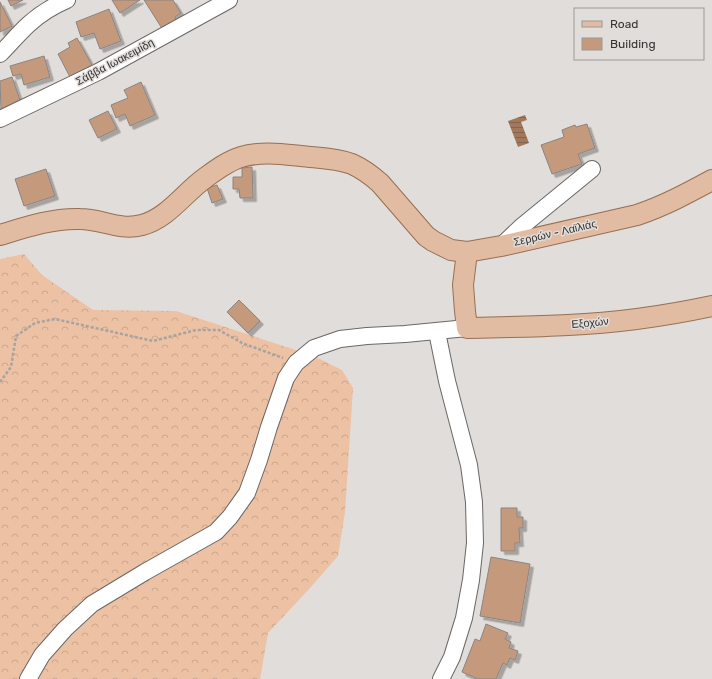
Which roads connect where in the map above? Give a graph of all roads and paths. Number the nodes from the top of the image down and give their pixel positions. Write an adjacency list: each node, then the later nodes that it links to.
1 (67, 0): 3 (street)
2 (229, 0): 4 (street, Σάββα Ιωακειμίδη)
3 (0, 54)
4 (0, 119)
5 (592, 169): 8 (street)
6 (712, 180): 8 (main road, Σερρών - Λαϊλιάς)
7 (0, 234): 9 (main road)
8 (502, 246): 9 (main road, Σερρών - Λαϊλιάς)
9 (467, 252): 11 (main road)
10 (712, 306): 11 (main road, Εξοχών)
11 (467, 328): 12 (street)
12 (437, 332): 13 (street); 16 (street)
13 (296, 363): 14 (path); 15 (street)
14 (0, 382)
15 (28, 679)
16 (441, 679)

